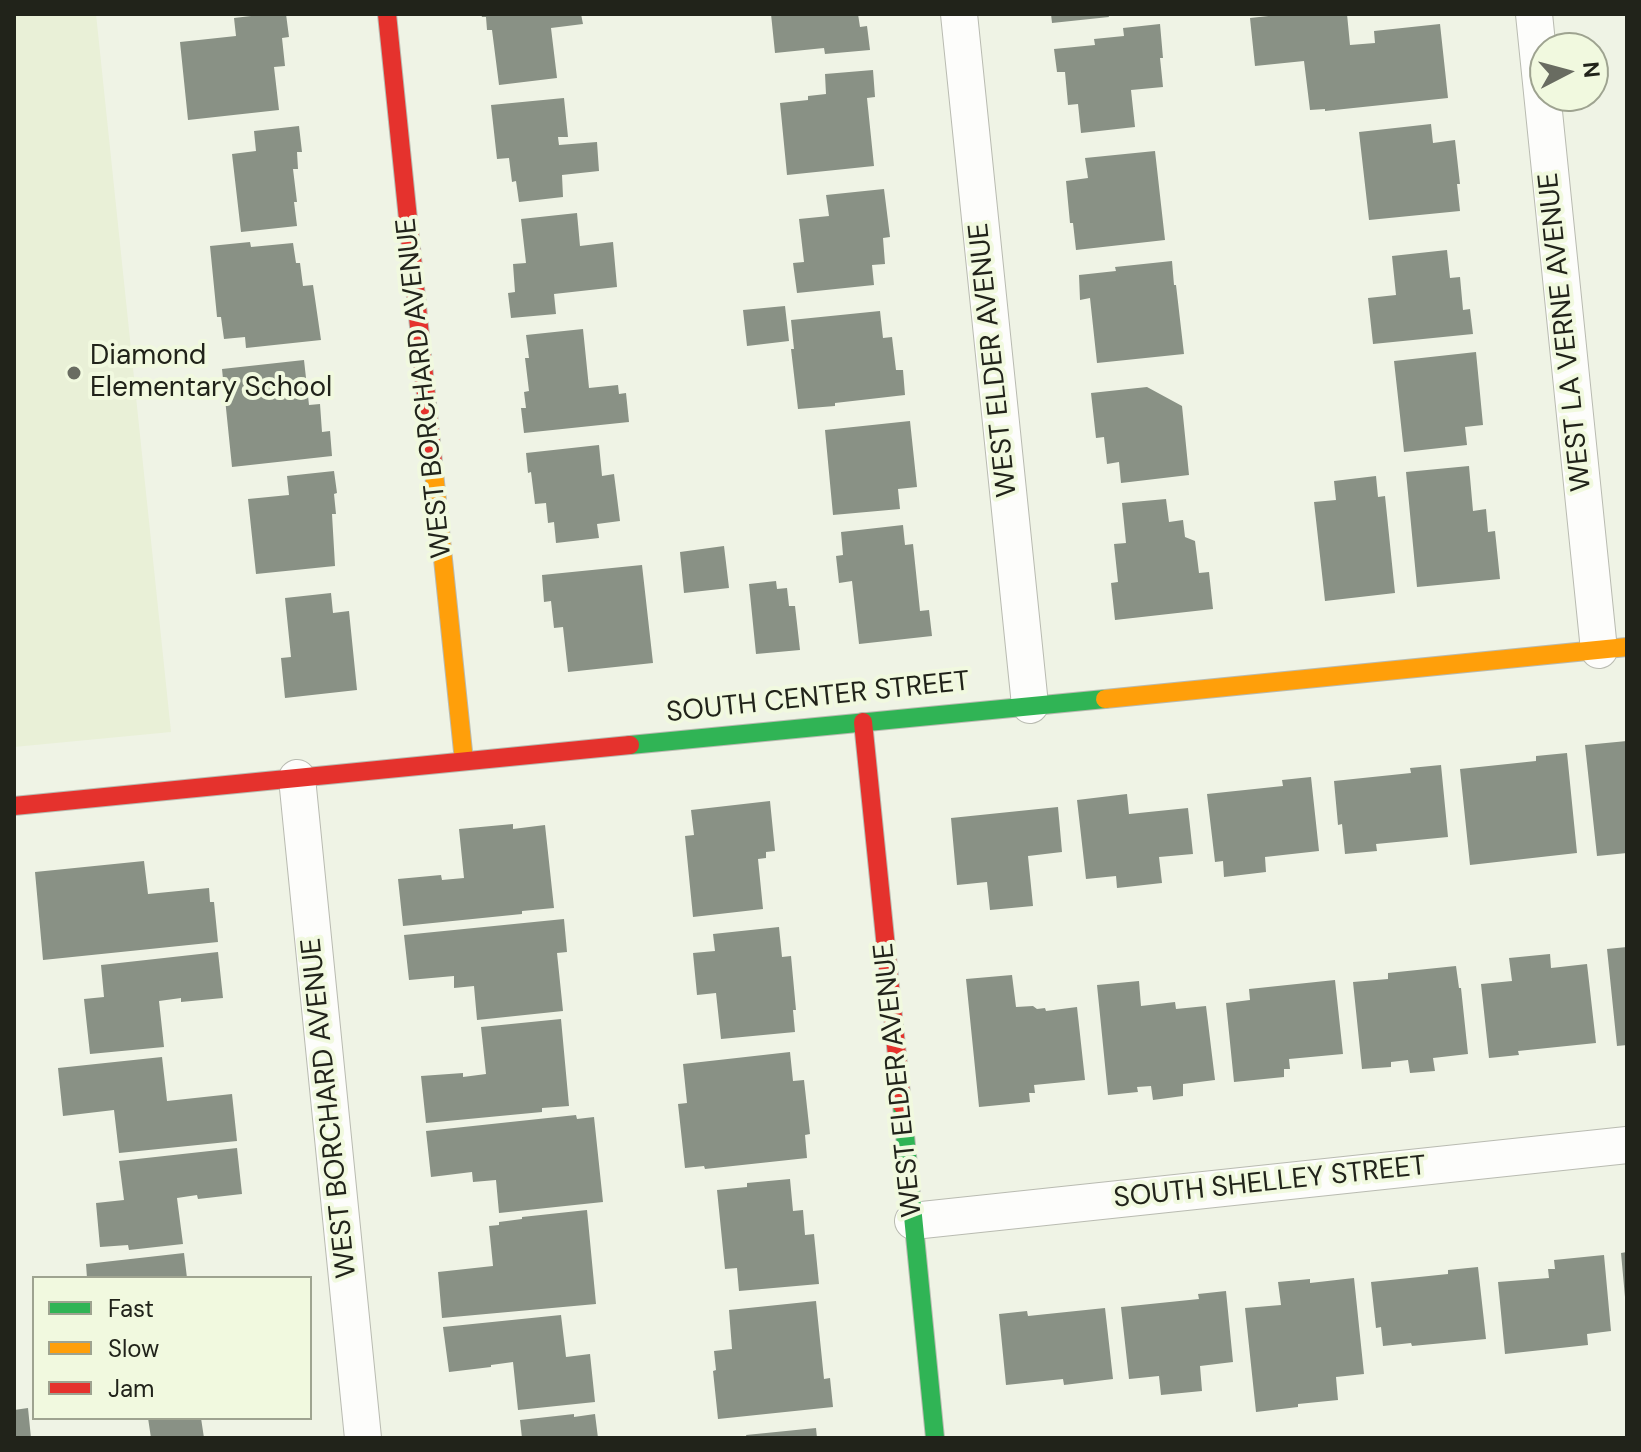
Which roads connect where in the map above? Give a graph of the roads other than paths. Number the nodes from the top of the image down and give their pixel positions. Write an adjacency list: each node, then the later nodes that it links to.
1 (387, 14): 7 (street, WEST BORCHARD AVENUE)
2 (959, 14): 5 (street, WEST ELDER AVENUE)
3 (1534, 14): 4 (street, WEST LA VERNE AVENUE)
4 (1613, 648): 5 (street, SOUTH CENTER STREET)
5 (1030, 705): 6 (street, SOUTH CENTER STREET)
6 (863, 722): 7 (street, SOUTH CENTER STREET); 11 (street, WEST ELDER AVENUE)
7 (464, 761): 8 (street, SOUTH CENTER STREET)
8 (297, 778): 9 (street, SOUTH CENTER STREET); 12 (street, WEST BORCHARD AVENUE)
9 (14, 806)
10 (1627, 1145): 11 (street, SOUTH SHELLEY STREET)
11 (913, 1221): 13 (street, WEST ELDER AVENUE)
12 (363, 1438)
13 (935, 1438)

